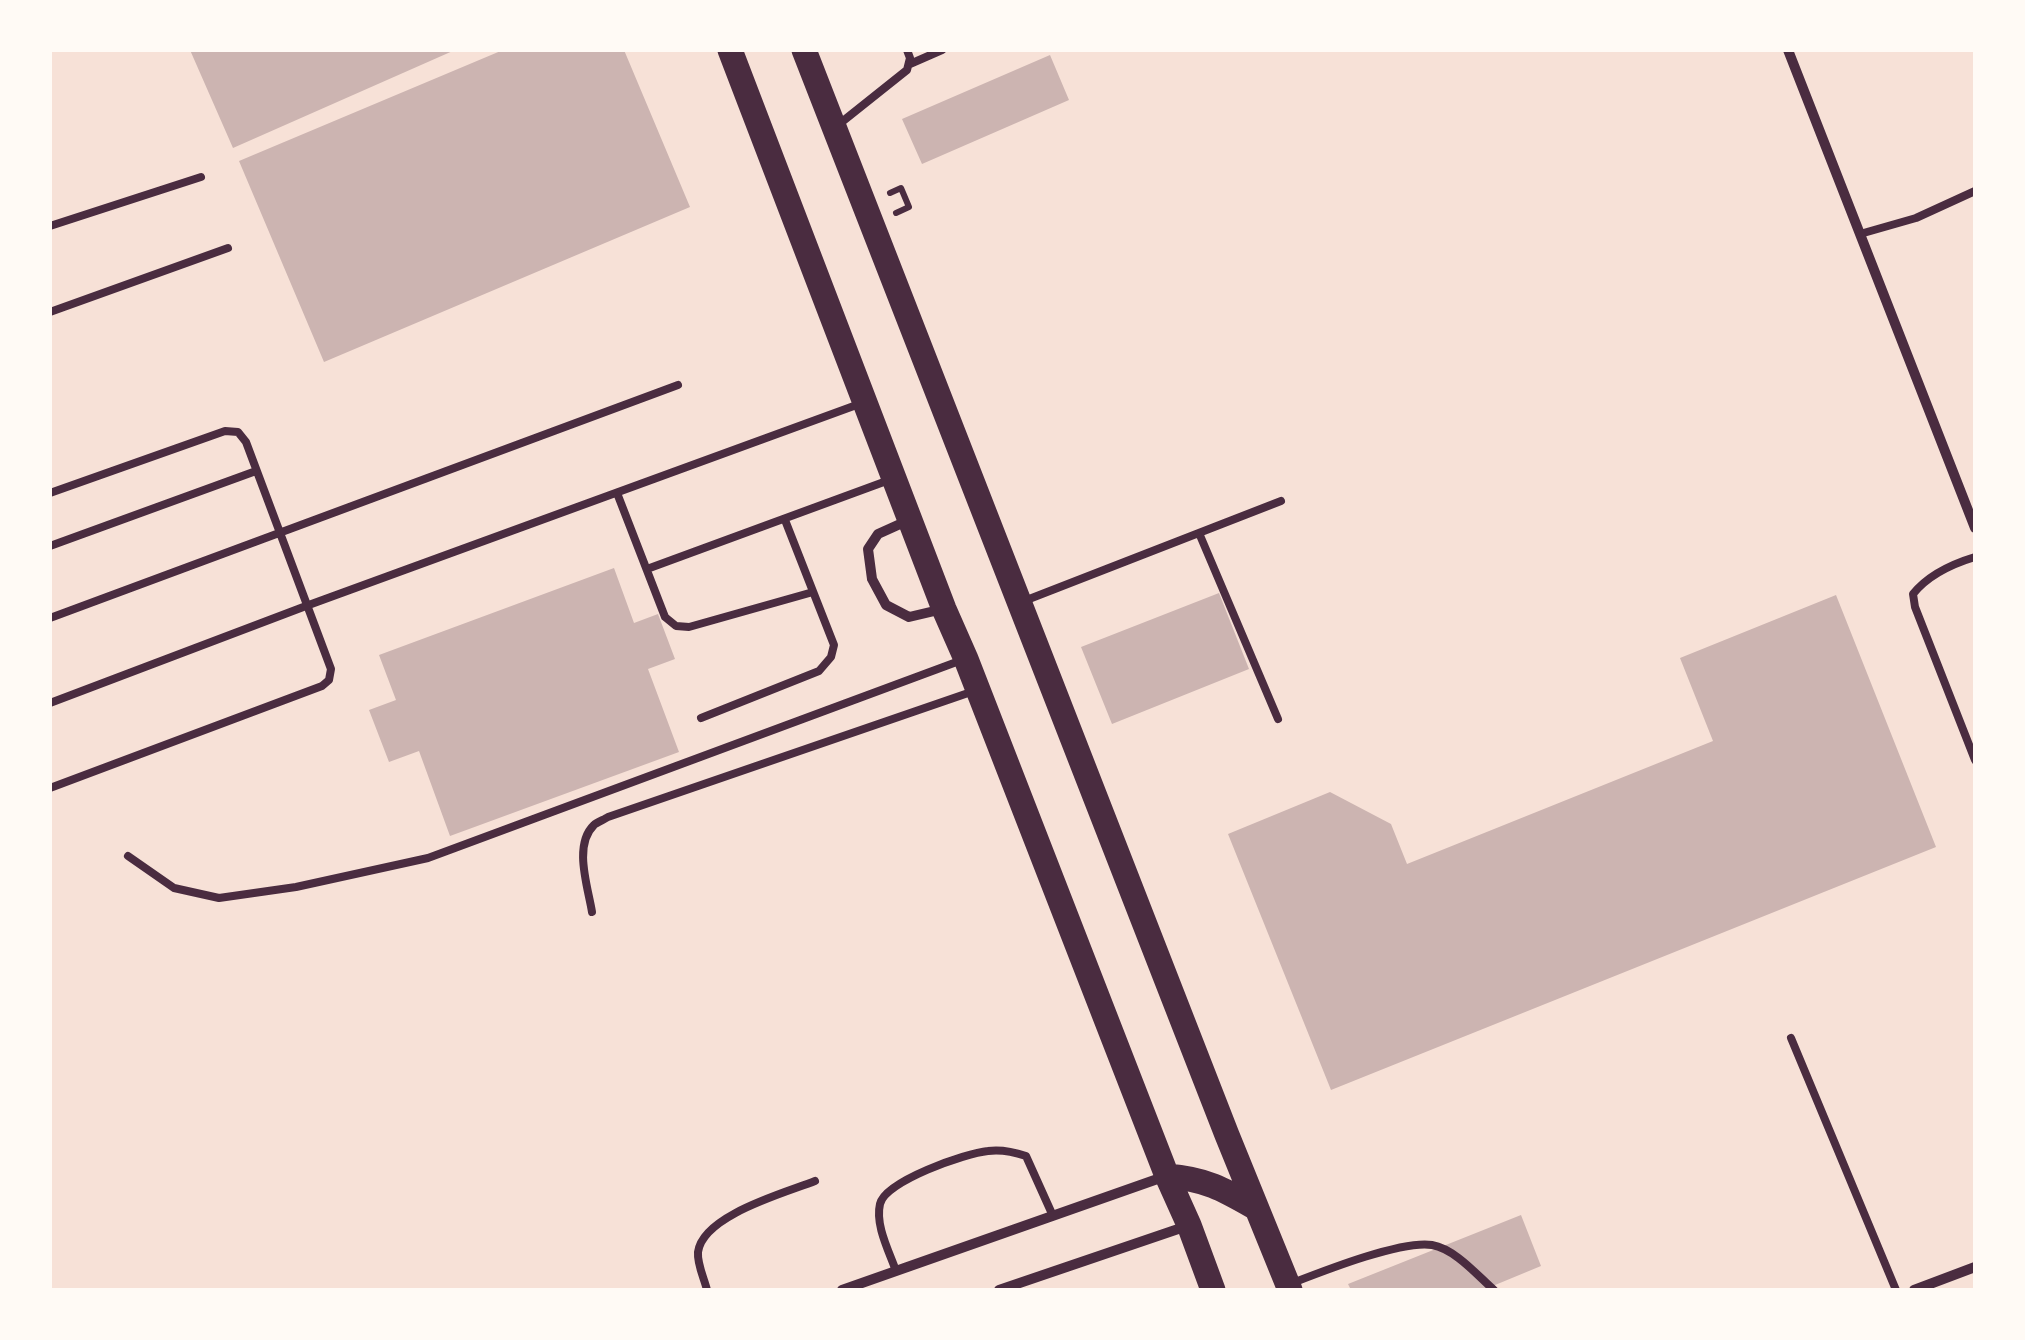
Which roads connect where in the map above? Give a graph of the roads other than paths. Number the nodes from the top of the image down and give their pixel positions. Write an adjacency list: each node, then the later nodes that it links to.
1 (730, 50): 15 (main road)
2 (804, 50): 7 (main road)
3 (907, 50): 6 (lane)
4 (942, 50): 6 (lane)
5 (1788, 50): 11 (street)
6 (910, 64): 7 (lane)
7 (835, 128): 30 (main road)
8 (201, 177): 10 (lane)
9 (1975, 191): 11 (lane)
10 (50, 226)
11 (1860, 234): 23 (street)
12 (228, 248): 13 (lane)
13 (50, 312)
14 (678, 385): 24 (lane)
15 (866, 402): 17 (main road); 19 (lane)
16 (256, 471): 18 (lane); 24 (lane); 26 (lane)
17 (894, 478): 21 (lane); 22 (main road)
18 (50, 493)
19 (617, 493): 28 (lane); 31 (lane)
20 (1282, 501): 25 (lane)
21 (786, 520): 28 (lane); 29 (lane)
22 (910, 520): 32 (main road); 32 (street)
23 (1975, 528)
24 (278, 533): 31 (lane); 33 (lane)
25 (1199, 533): 30 (lane); 38 (lane)
26 (50, 546)
27 (1975, 557): 39 (lane)
28 (647, 570): 29 (lane)
29 (813, 592): 37 (lane)
30 (1020, 603): 46 (main road)
31 (306, 606): 36 (lane); 40 (lane)
32 (944, 609): 34 (main road)
33 (50, 618)
34 (966, 659): 35 (main road); 41 (lane)
35 (978, 689): 42 (lane); 44 (main road)
36 (50, 704)
37 (701, 718)
38 (1278, 719)
39 (1975, 760)
40 (50, 788)
41 (128, 856)
42 (592, 912)
43 (1792, 1038): 57 (lane)
44 (1167, 1176): 46 (main road); 47 (street); 48 (main road)
45 (816, 1181): 52 (lane)
46 (1256, 1208): 51 (main road)
47 (1053, 1216): 50 (street); 50 (lane)
48 (1189, 1225): 54 (street); 55 (main road)
49 (1975, 1267): 58 (street)
50 (896, 1271): 53 (street)
51 (1289, 1288): 56 (lane)
52 (708, 1290)
53 (842, 1290)
54 (999, 1290)
55 (1213, 1290)
56 (1494, 1290)
57 (1896, 1290)
58 (1914, 1290)

